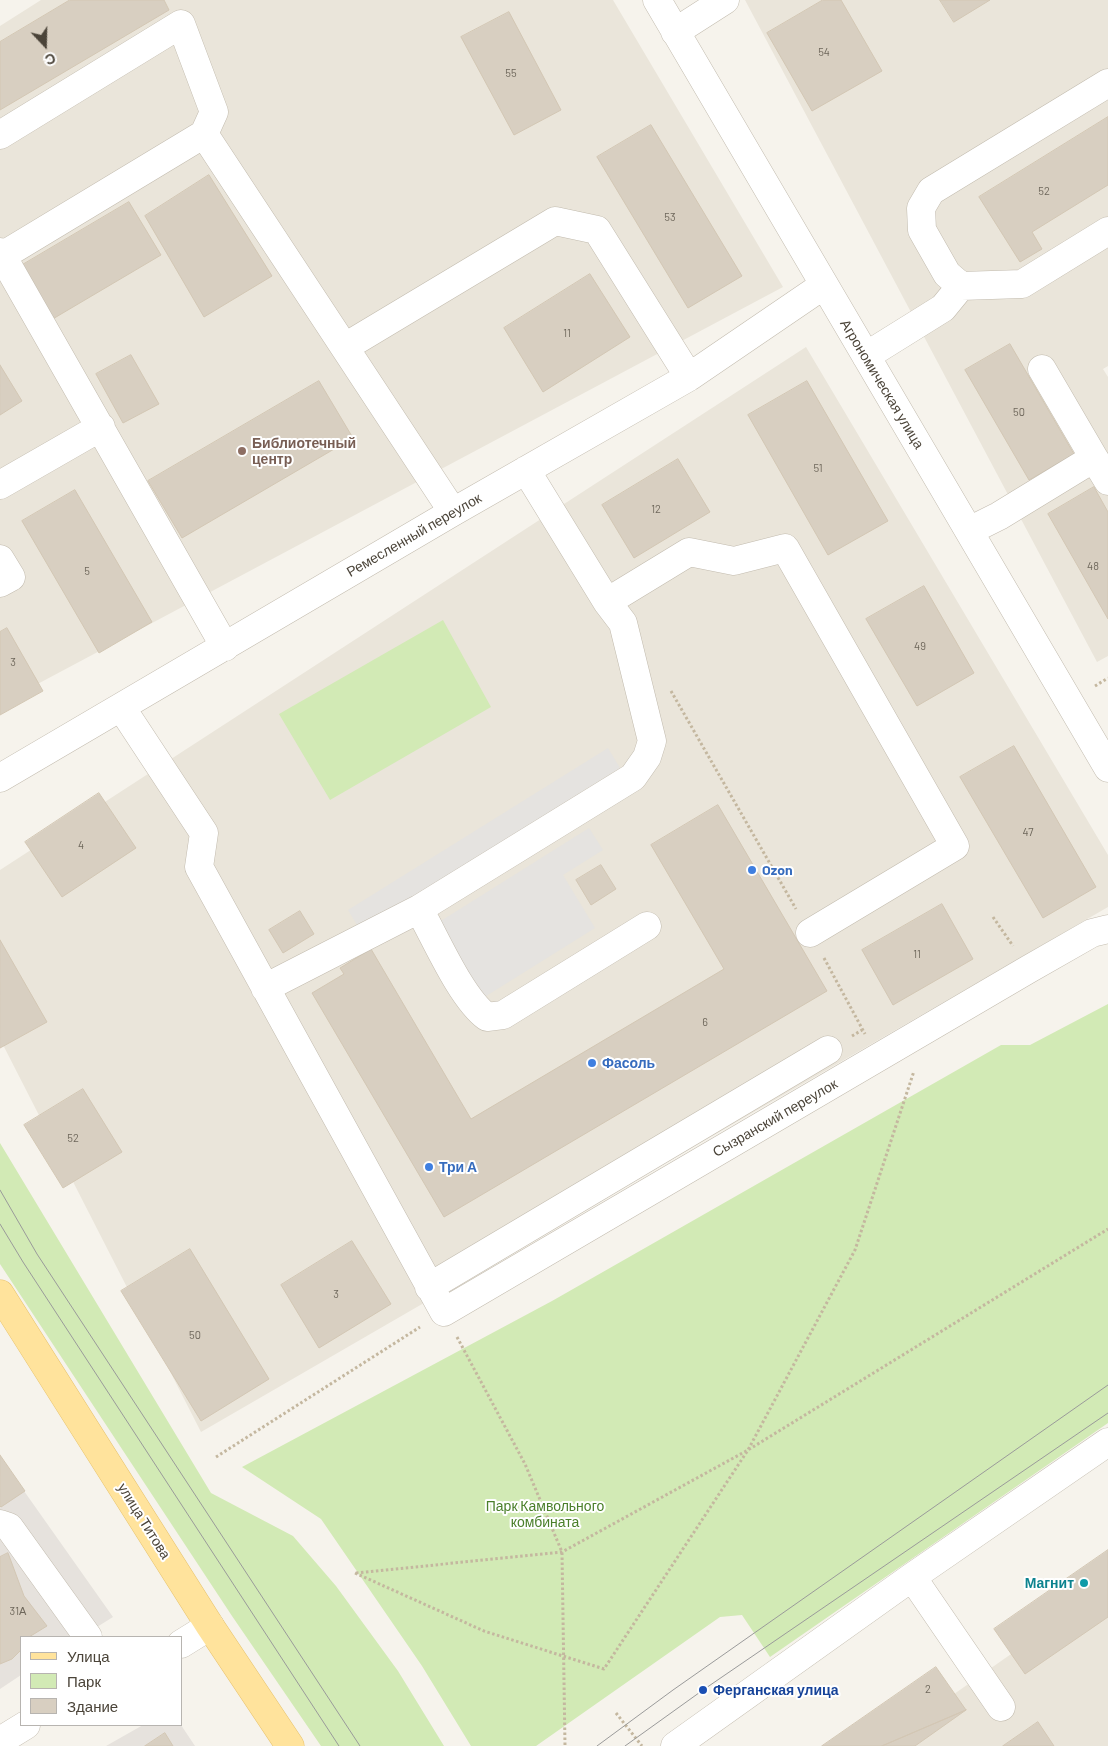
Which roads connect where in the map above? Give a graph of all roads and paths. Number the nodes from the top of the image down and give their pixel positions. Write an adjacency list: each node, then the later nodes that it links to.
1 (657, 0): 3 (street, Агрономическая улица)
2 (725, 0): 3 (street)
3 (675, 32): 9 (street, Агрономическая улица)
4 (1108, 83): 10 (street)
5 (204, 134): 6 (street); 8 (street); 11 (street)
6 (0, 135)
7 (1108, 231): 10 (street)
8 (1, 254): 15 (street)
9 (824, 285): 12 (street, Агрономическая улица); 14 (street, Ремесленный переулок)
10 (961, 286): 12 (street)
11 (345, 347): 14 (street); 20 (street)
12 (866, 356): 21 (street, Агрономическая улица)
13 (1042, 369): 16 (street)
14 (689, 377): 17 (street, Ремесленный переулок)
15 (101, 427): 19 (street); 25 (street)
16 (1094, 458): 18 (street); 21 (street)
17 (526, 470): 20 (street, Ремесленный переулок); 24 (street)
18 (1108, 481)
19 (0, 484)
20 (454, 512): 25 (street, Ремесленный переулок)
21 (969, 531): 30 (street, Агрономическая улица)
22 (0, 559): 23 (street)
23 (0, 583)
24 (607, 602): 32 (street); 35 (street)
25 (225, 647): 29 (street, Ремесленный переулок)
26 (1108, 678): 27 (path)
27 (1095, 686)
28 (671, 690): 35 (path)
29 (121, 707): 31 (street, Ремесленный переулок); 36 (street)
30 (1108, 768)
31 (0, 778)
32 (419, 909): 33 (street); 36 (street)
33 (647, 926)
34 (1108, 929): 37 (street, Сызранский переулок)
35 (810, 933): 39 (path)
36 (265, 988): 41 (street)
37 (928, 1030): 39 (street, Сызранский переулок); 45 (path)
38 (828, 1050): 41 (street)
39 (878, 1059): 43 (street, Сызранский переулок)
40 (1108, 1229): 45 (path)
41 (429, 1287): 43 (street)
42 (0, 1294): 50 (main road, улица Титова)
43 (444, 1312): 46 (path); 48 (path)
44 (1108, 1442): 49 (street)
45 (748, 1450): 48 (path); 53 (path)
46 (216, 1457)
47 (0, 1524): 51 (street)
48 (562, 1552): 53 (path); 53 (path)
49 (912, 1577): 54 (street); 61 (street)
50 (210, 1626): 52 (street); 58 (main road, улица Титова)
51 (87, 1636)
52 (182, 1643)
53 (564, 1656): 59 (path)
54 (1000, 1707)
55 (616, 1713): 60 (path)
56 (24, 1726): 57 (street)
57 (0, 1741)
58 (290, 1746)
59 (565, 1746)
60 (642, 1746)
61 (675, 1746)

